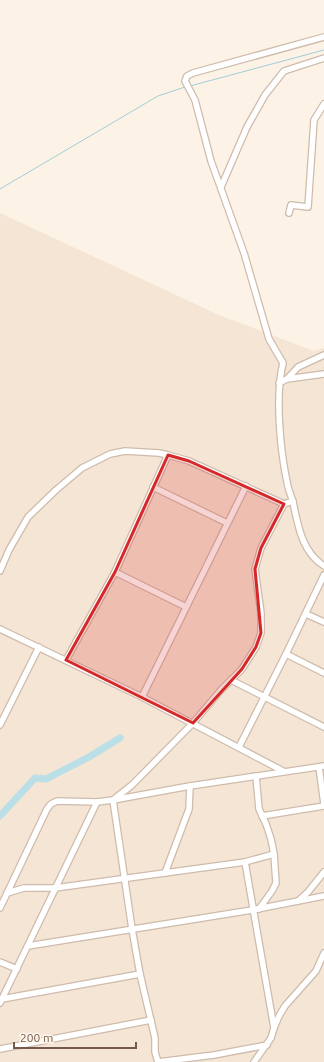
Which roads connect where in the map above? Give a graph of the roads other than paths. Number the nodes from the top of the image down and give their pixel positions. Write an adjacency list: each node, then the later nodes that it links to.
1 (324, 37): 4 (street)
2 (324, 58): 4 (street)
3 (324, 104): 5 (street)
4 (221, 187): 9 (street)
5 (289, 213)
6 (324, 356): 8 (street)
7 (324, 374): 8 (street)
8 (287, 380): 9 (street)
9 (279, 383): 13 (street)
10 (168, 455): 11 (street); 12 (street); 17 (street)
11 (246, 486): 14 (street); 15 (street)
12 (153, 487): 15 (street); 18 (street)
13 (293, 501): 14 (street); 16 (street)
14 (284, 504): 28 (street)
15 (227, 523): 20 (street)
16 (324, 566)
17 (0, 571)
18 (115, 572): 20 (street); 26 (street)
19 (324, 575): 21 (street)
20 (186, 607): 29 (street)
21 (306, 614): 22 (street); 25 (street)
22 (324, 622)
23 (0, 629): 24 (street)
24 (39, 647): 26 (street); 32 (street)
25 (286, 654): 27 (street); 30 (street)
26 (66, 660): 29 (street)
27 (324, 673)
28 (231, 680): 30 (street); 31 (street)
29 (142, 696): 31 (street)
30 (265, 698): 33 (street); 34 (street)
31 (193, 723): 34 (street); 39 (street)
32 (0, 725)
33 (324, 728)
34 (239, 747): 36 (street)
35 (322, 766): 36 (street); 41 (street)
36 (284, 771): 37 (street)
37 (256, 776): 38 (street); 42 (street)
38 (190, 786): 39 (street); 46 (street)
39 (113, 800): 40 (street); 47 (street)
40 (97, 802): 48 (street); 49 (street)
41 (324, 805): 42 (street)
42 (262, 816): 43 (street)
43 (274, 854): 44 (street); 53 (street)
44 (245, 862): 46 (street); 54 (street)
45 (324, 872): 51 (street)
46 (165, 873): 47 (street)
47 (125, 879): 48 (street); 55 (street)
48 (55, 888): 49 (street); 56 (street)
49 (4, 896): 52 (street)
50 (324, 896): 51 (street)
51 (298, 901): 53 (street)
52 (0, 908)
53 (259, 908): 54 (street)
54 (252, 910): 55 (street); 63 (street)
55 (132, 929): 56 (street); 60 (street)
56 (28, 946): 59 (street)
57 (324, 953): 63 (street)
58 (0, 962): 59 (street)
59 (17, 969): 61 (street)
60 (140, 974): 61 (street); 62 (street)
61 (1, 1001)
62 (151, 1020): 65 (street); 66 (street)
63 (274, 1028): 64 (street)
64 (267, 1045): 66 (street); 67 (street)
65 (0, 1049)
66 (158, 1062)
67 (254, 1062)

